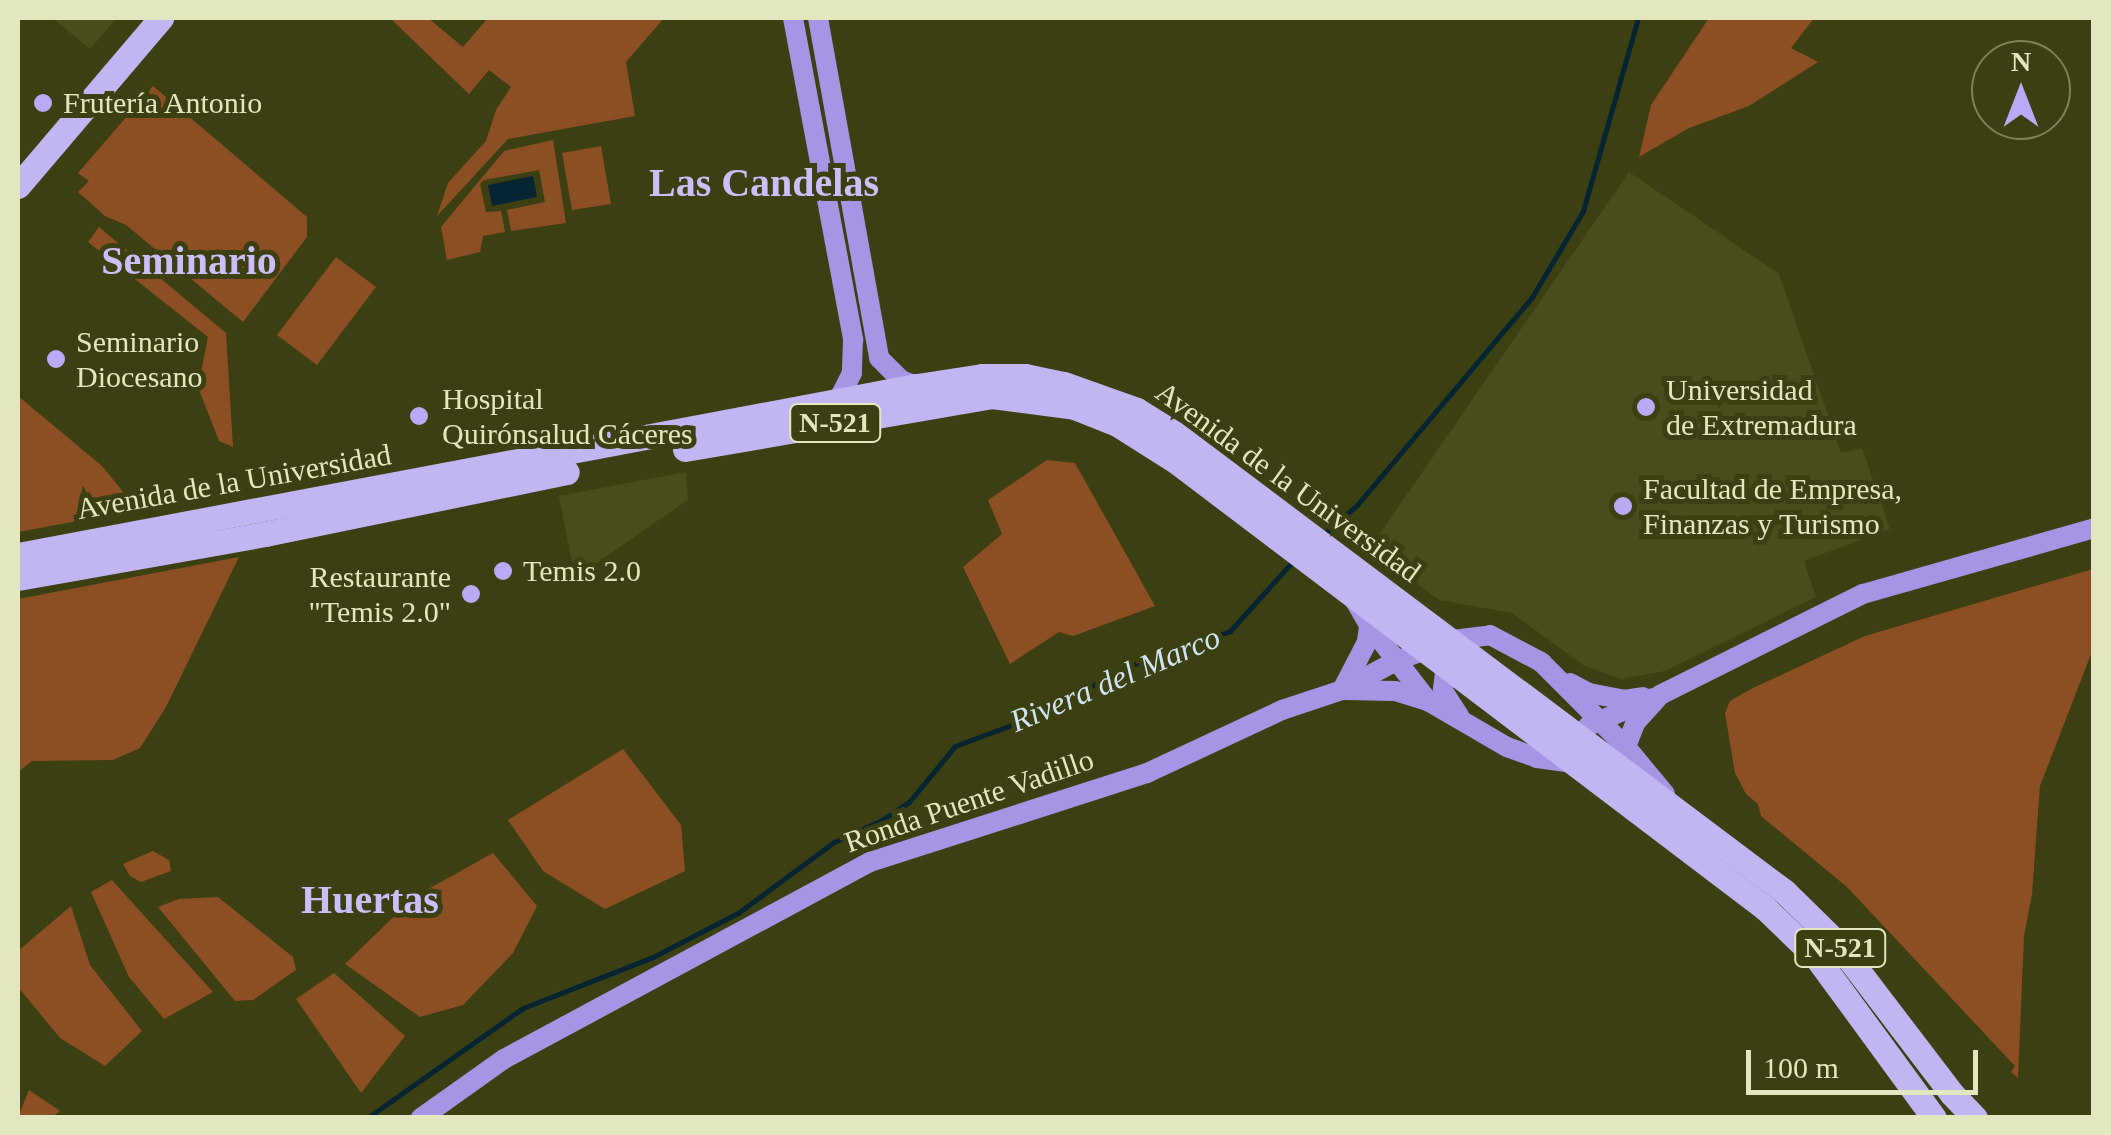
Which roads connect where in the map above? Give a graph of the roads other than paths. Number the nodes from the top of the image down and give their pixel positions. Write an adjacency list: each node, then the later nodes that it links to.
1 (144, 18): 5 (main road)
2 (161, 18): 6 (main road)
3 (793, 18): 8 (main road)
4 (818, 18): 7 (main road)
5 (18, 165)
6 (18, 186)
7 (917, 386): 8 (main road, Avenida de la Universidad); 9 (main road, Avenida de la Universidad / N-521)
8 (838, 401): 11 (main road, Avenida de la Universidad / N-521)
9 (1272, 521): 12 (main road, Avenida de la Universidad / N-521); 13 (main road, Avenida de la Universidad / N-521)
10 (2094, 528): 23 (main road)
11 (18, 555)
12 (18, 578)
13 (1353, 588): 14 (main road, Avenida de la Universidad / N-521); 15 (main road, Ronda Puente Vadillo); 18 (main road, Avenida de la Universidad / N-521)
14 (1424, 619): 16 (main road); 17 (main road, Avenida de la Universidad / N-521)
15 (1369, 625): 19 (main road, Ronda Puente Vadillo); 22 (main road)
16 (1490, 635): 17 (main road); 21 (main road)
17 (1452, 640): 18 (main road); 20 (main road); 27 (main road, Avenida de la Universidad / N-521)
18 (1421, 651): 19 (main road, Ronda Puente Vadillo); 20 (main road, Avenida de la Universidad / N-521)
19 (1396, 661): 22 (main road, Ronda Puente Vadillo); 24 (main road, Ronda Puente Vadillo)
20 (1443, 666): 26 (main road); 27 (main road, Avenida de la Universidad / N-521)
21 (1554, 674): 23 (main road); 25 (main road); 27 (main road)
22 (1342, 690): 24 (main road, Ronda Puente Vadillo); 33 (main road, Ronda Puente Vadillo)
23 (1660, 695): 25 (main road); 30 (main road)
24 (1428, 700): 26 (main road, Ronda Puente Vadillo)
25 (1599, 721): 28 (main road); 30 (main road)
26 (1465, 724): 29 (main road, Ronda Puente Vadillo)
27 (1548, 730): 28 (main road, Avenida de la Universidad / N-521); 29 (main road); 31 (main road, Avenida de la Universidad / N-521)
28 (1572, 733): 32 (main road, Avenida de la Universidad / N-521)
29 (1507, 747): 31 (main road, Ronda Puente Vadillo)
30 (1626, 747): 32 (main road)
31 (1572, 763): 34 (main road, Avenida de la Universidad / N-521)
32 (1676, 808): 35 (main road, Avenida de la Universidad / N-521)
33 (421, 1118)
34 (1934, 1118)
35 (1975, 1118)

